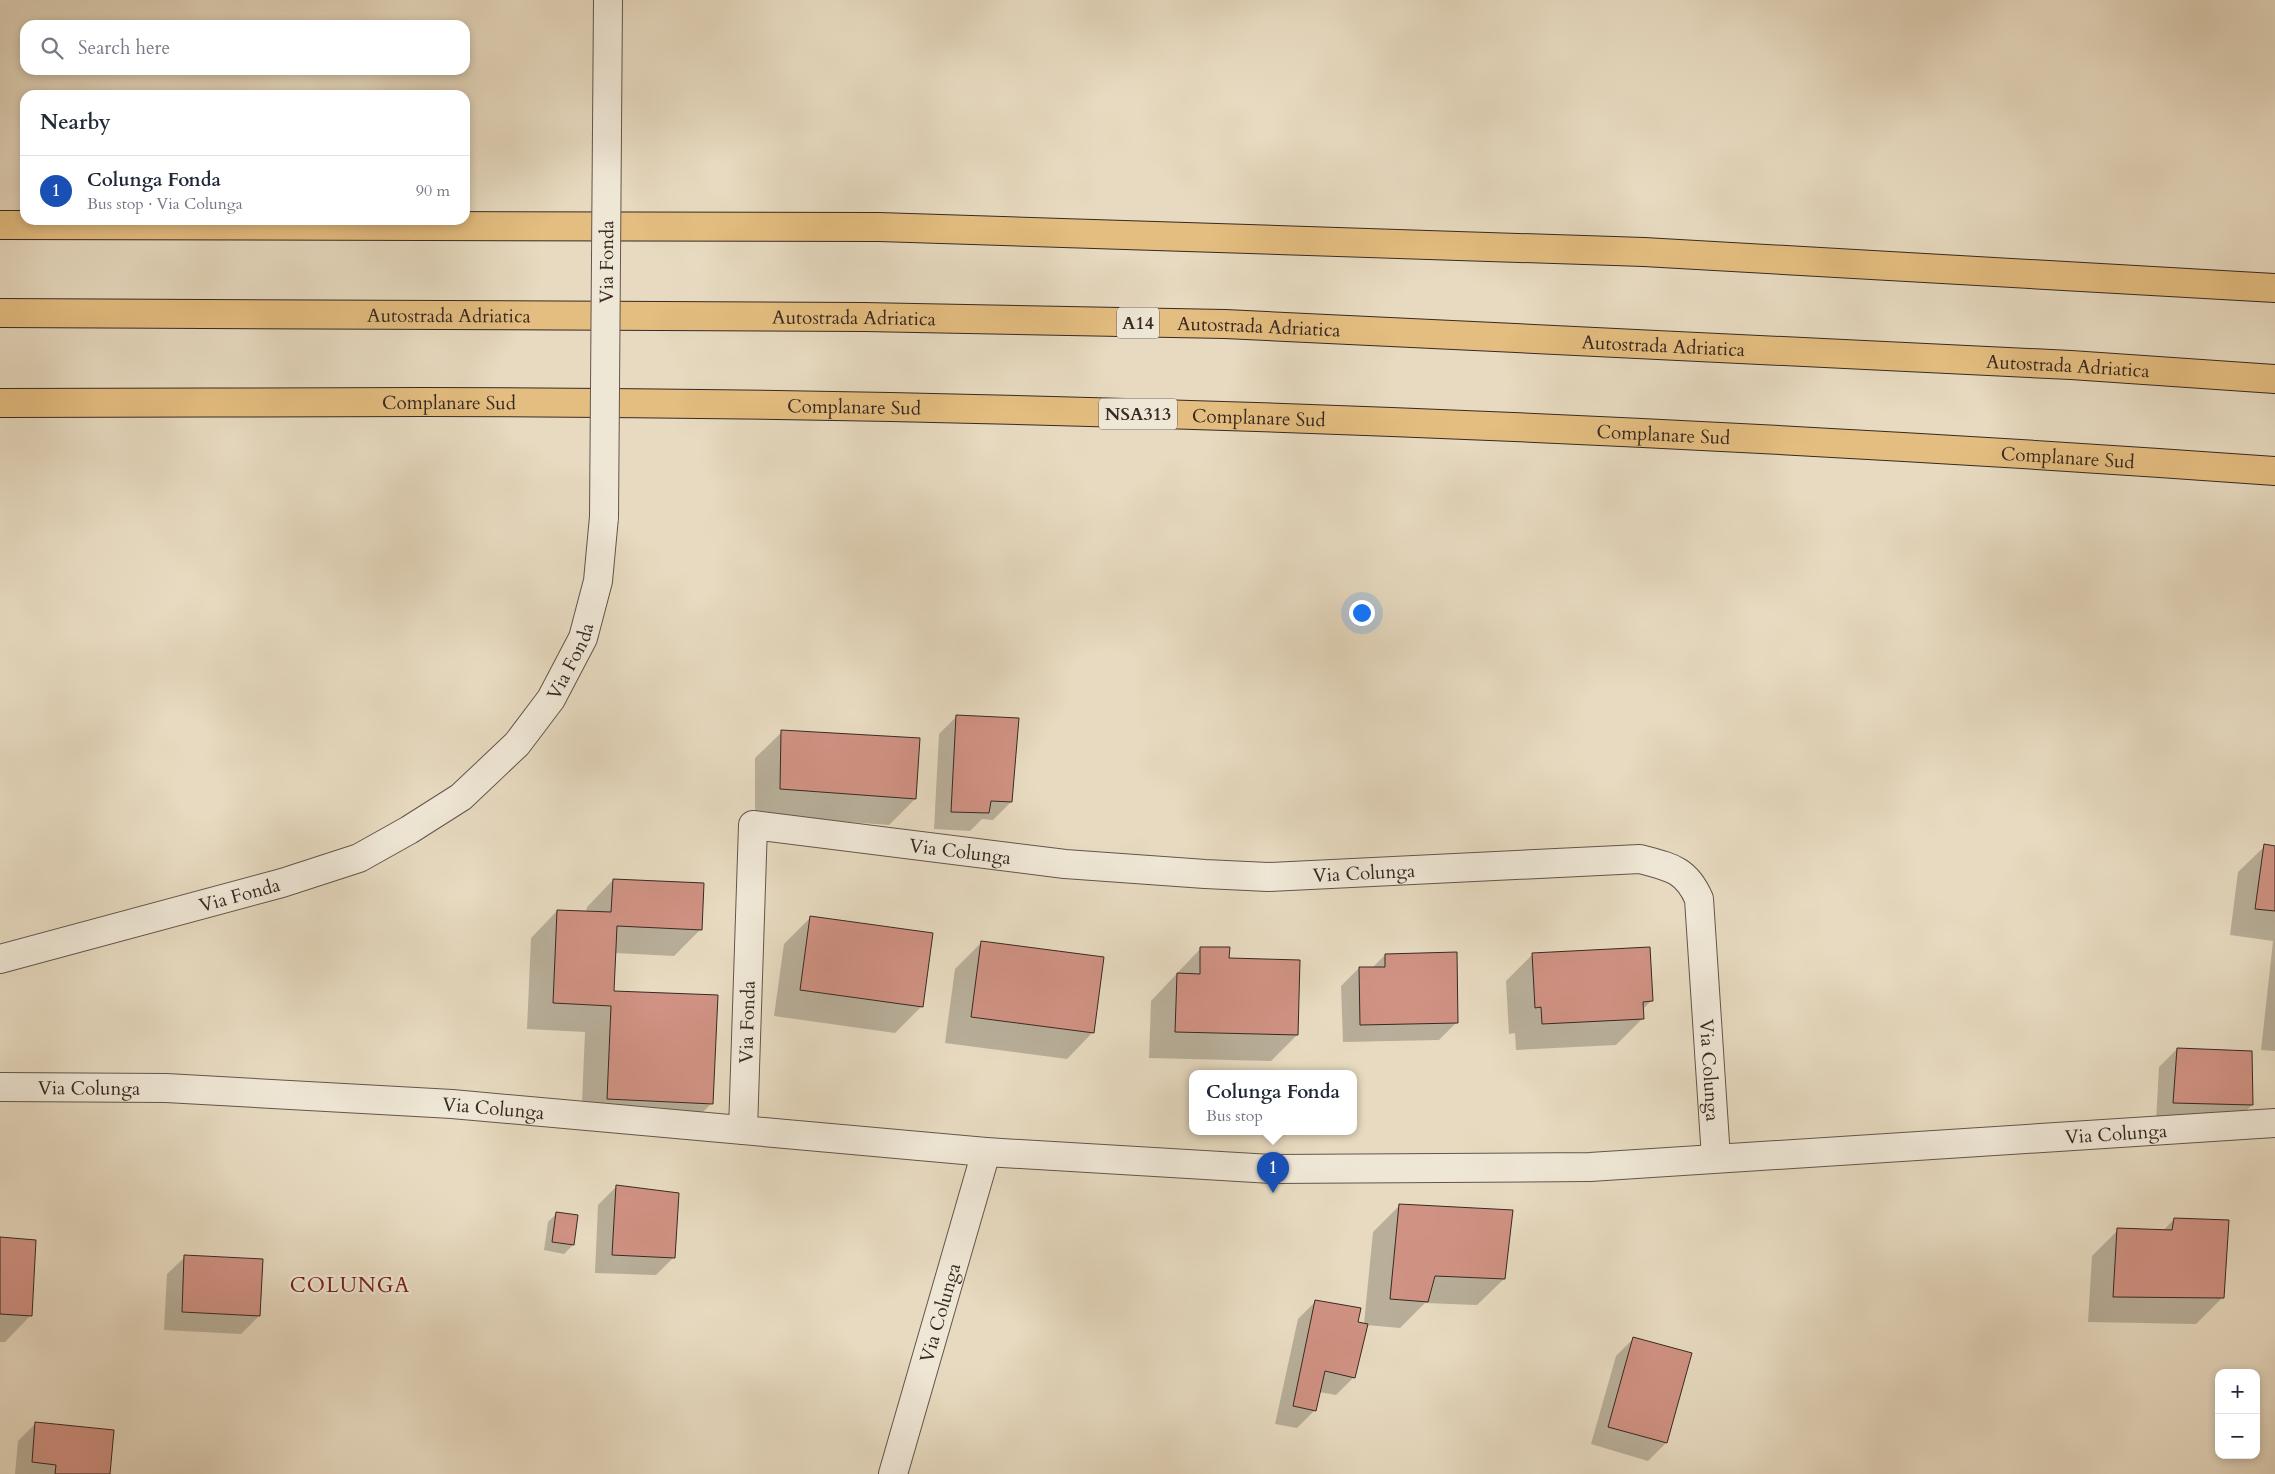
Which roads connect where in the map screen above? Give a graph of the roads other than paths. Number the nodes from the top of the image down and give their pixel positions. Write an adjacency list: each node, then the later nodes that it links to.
1 (608, 0): 9 (street, Via Fonda, bridge)
2 (0, 225): 3 (highway)
3 (2275, 288)
4 (0, 313): 5 (highway, Autostrada Adriatica / A14)
5 (2275, 379)
6 (0, 403): 7 (highway, Complanare Sud / NSA313)
7 (2275, 472)
8 (753, 825): 12 (street, Via Fonda); 14 (street, Via Colunga)
9 (0, 959)
10 (0, 1087): 12 (street, Via Colunga)
11 (2275, 1122): 14 (street, Via Colunga)
12 (743, 1130): 13 (street, Via Colunga)
13 (986, 1152): 14 (street, Via Colunga); 15 (street, Via Colunga)
14 (1716, 1158)
15 (893, 1474)

